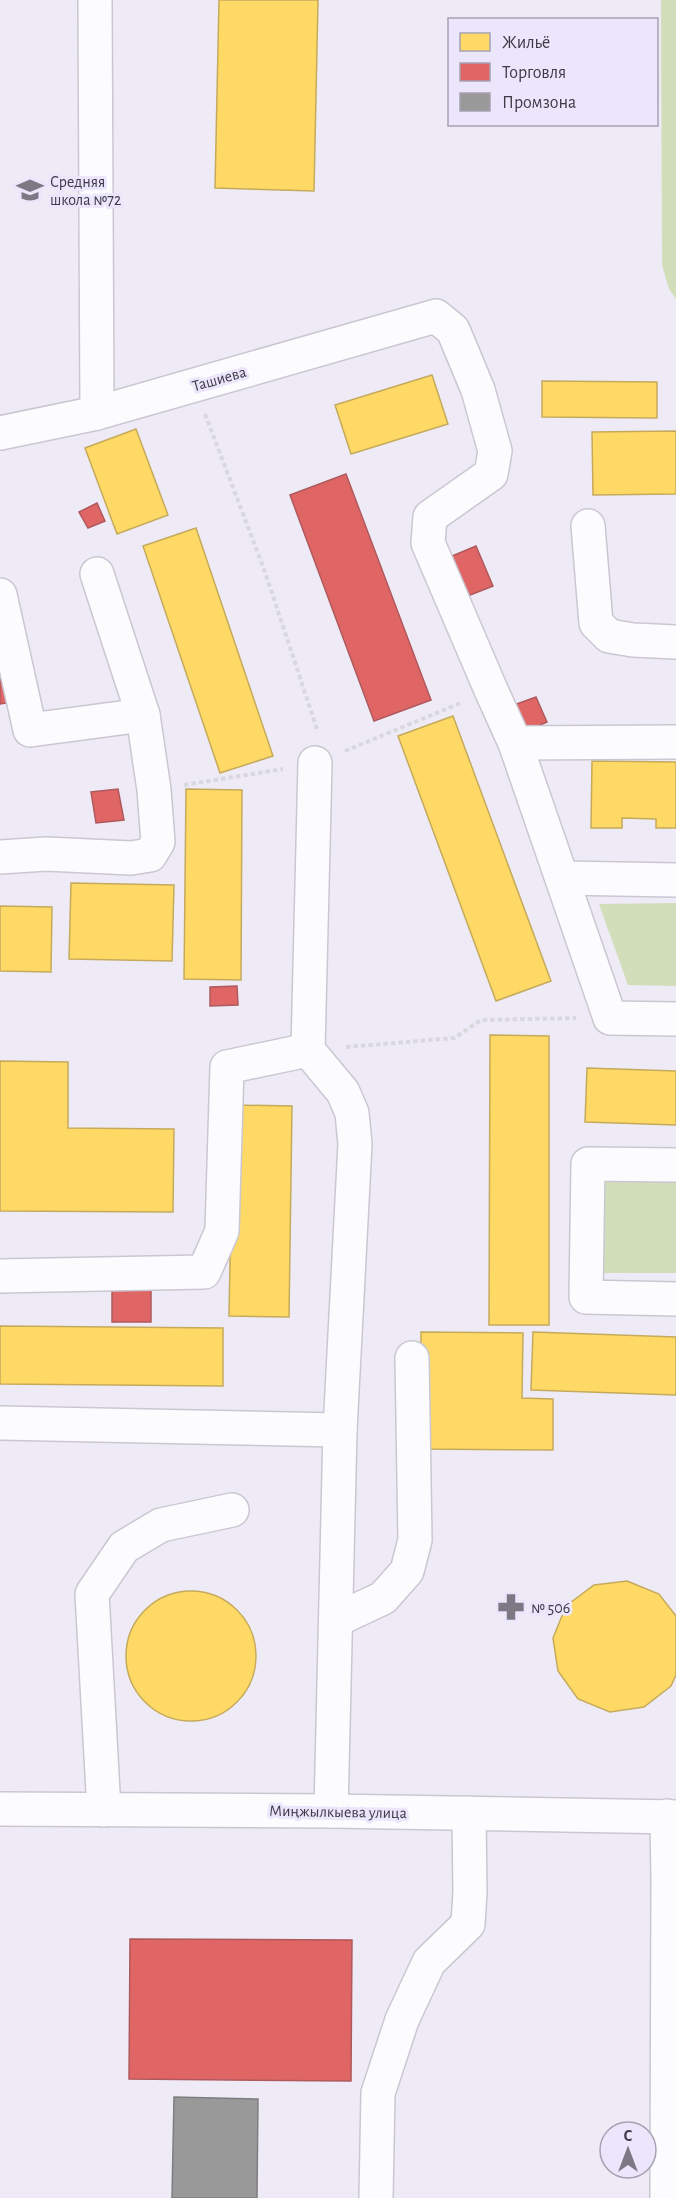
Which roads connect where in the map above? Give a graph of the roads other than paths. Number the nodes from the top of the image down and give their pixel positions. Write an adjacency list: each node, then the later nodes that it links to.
1 (95, 0): 2 (street)
2 (97, 413): 3 (street, Ташиева); 10 (street, Ташиева)
3 (0, 433)
4 (588, 526): 7 (street)
5 (97, 574): 8 (street)
6 (0, 595): 8 (street)
7 (676, 642)
8 (143, 715): 12 (street)
9 (676, 742): 10 (street)
10 (515, 743): 13 (street)
11 (315, 764): 16 (street)
12 (0, 857)
13 (562, 878): 14 (street); 15 (street)
14 (676, 880)
15 (676, 1019)
16 (308, 1050): 18 (street); 22 (street)
17 (676, 1165): 19 (street)
18 (0, 1276)
19 (676, 1299)
20 (412, 1358): 24 (street)
21 (0, 1423): 22 (street)
22 (340, 1430): 24 (street)
23 (232, 1510): 26 (street)
24 (336, 1620): 27 (street)
25 (0, 1809): 26 (street, Миңжылкыева улица)
26 (104, 1809): 27 (street, Миңжылкыева улица)
27 (332, 1810): 28 (street, Миңжылкыева улица)
28 (469, 1813): 29 (street, Миңжылкыева улица); 31 (street)
29 (671, 1816): 30 (street)
30 (671, 2052): 32 (street)
31 (376, 2198)
32 (667, 2198)

